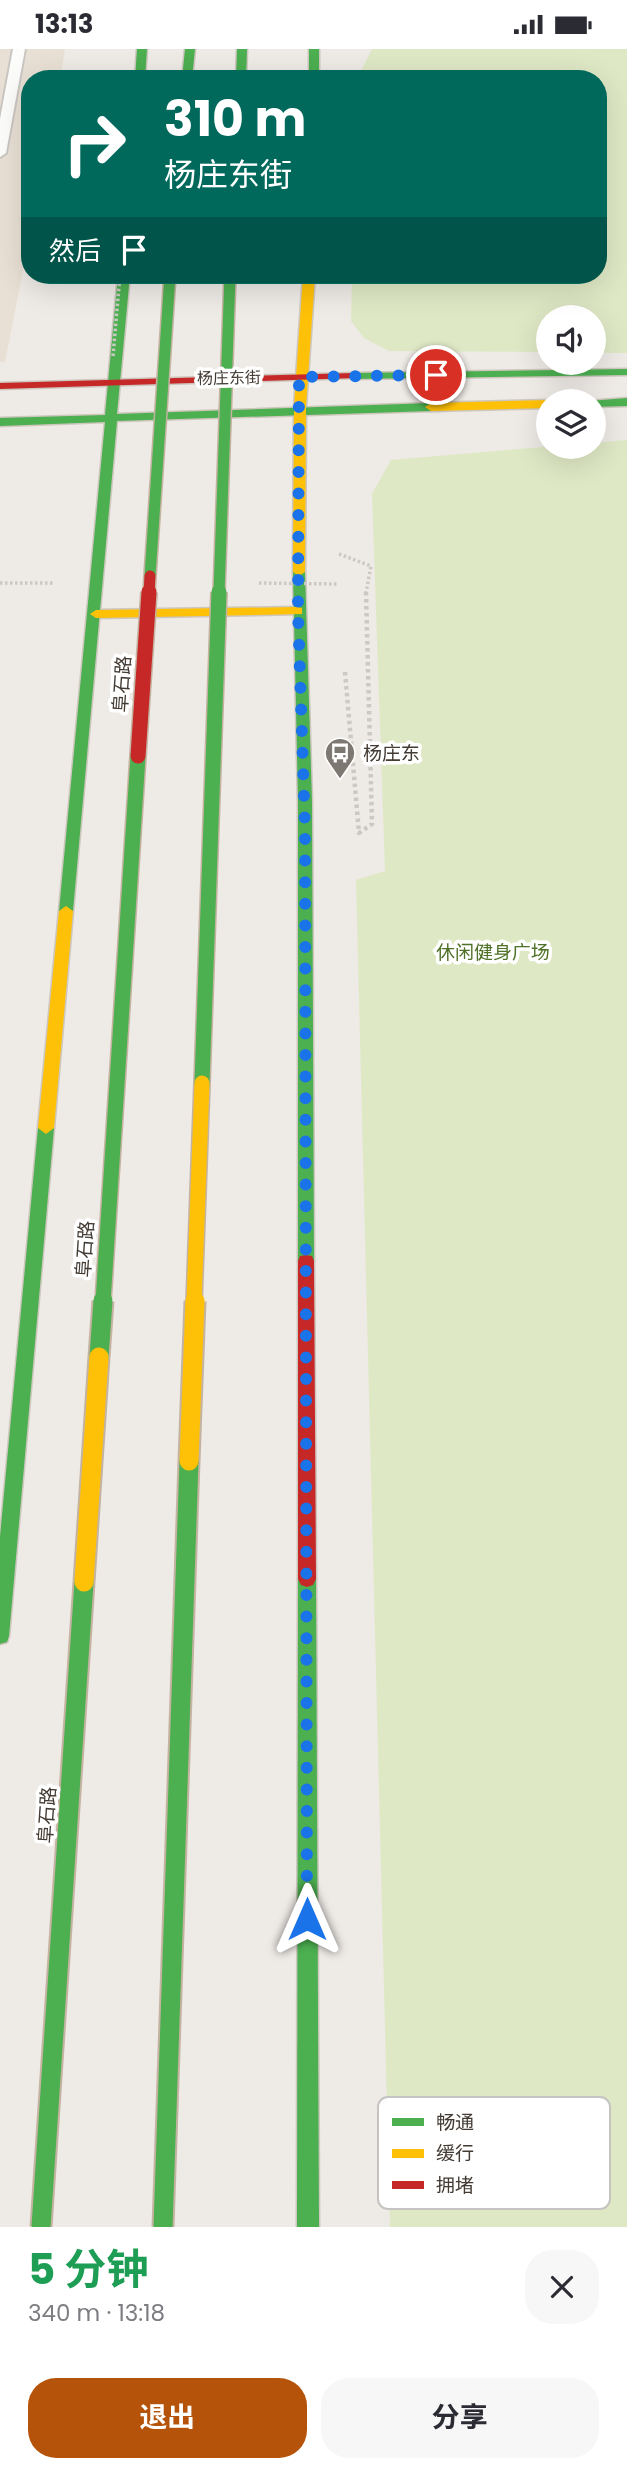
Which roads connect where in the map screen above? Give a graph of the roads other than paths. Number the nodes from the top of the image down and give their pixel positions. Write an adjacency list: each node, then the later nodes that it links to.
1 (19, 49): 10 (lane)
2 (142, 49): 6 (main road)
3 (190, 49): 7 (main road)
4 (242, 49): 8 (main road)
5 (314, 49): 9 (main road)
6 (141, 70)
7 (188, 70)
8 (241, 70)
9 (314, 70)
10 (0, 153)
11 (121, 284): 17 (main road, 阜石路)
12 (169, 284): 28 (main road, 阜石路, bridge)
13 (230, 284): 29 (main road, bridge)
14 (308, 284): 16 (main road)
15 (627, 372): 16 (main road, 杨庄东街)
16 (299, 377): 17 (main road, 杨庄东街); 22 (main road)
17 (116, 381): 18 (main road, 杨庄东街); 23 (main road, 阜石路)
18 (0, 386)
19 (606, 403): 20 (main road)
20 (627, 403)
21 (536, 404): 22 (main road, 杨庄东街)
22 (298, 410): 23 (main road, 杨庄东街); 25 (main road)
23 (113, 417): 24 (main road, 杨庄东街); 26 (main road, 阜石路)
24 (0, 422)
25 (298, 611): 26 (main road); 30 (main road)
26 (96, 614): 27 (main road, 阜石路)
27 (0, 1636)
28 (41, 2227)
29 (163, 2227)
30 (308, 2227)

